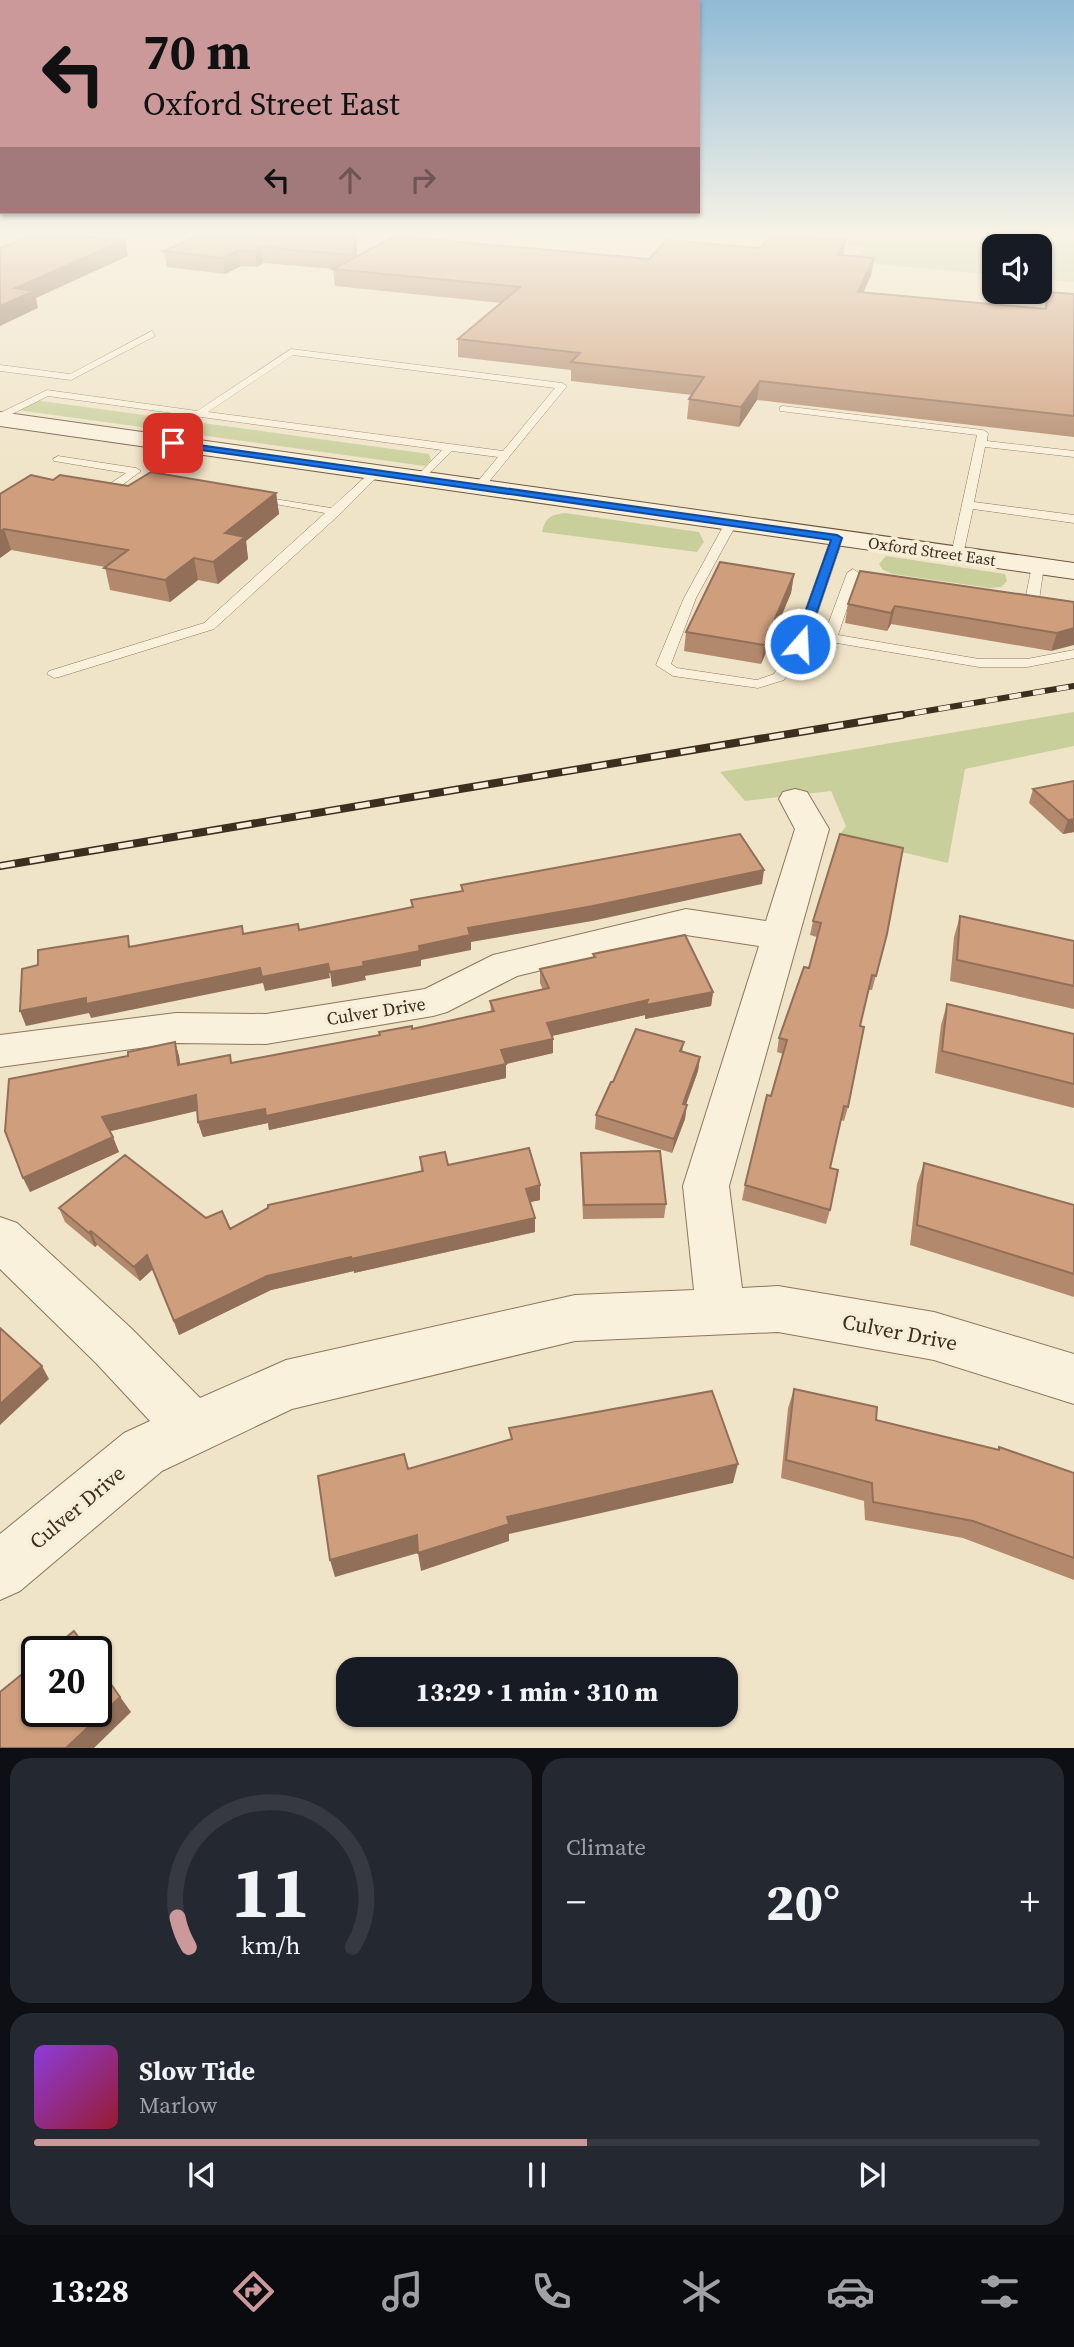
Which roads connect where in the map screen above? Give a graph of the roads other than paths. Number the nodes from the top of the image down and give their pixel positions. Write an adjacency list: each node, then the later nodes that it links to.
1 (152, 334): 2 (lane)
2 (0, 368)
3 (783, 409): 6 (lane)
4 (199, 414): 5 (lane); 7 (lane); 9 (lane)
5 (0, 418): 11 (main road, Oxford Street East)
6 (981, 443): 8 (lane); 16 (lane)
7 (449, 448): 9 (lane); 12 (lane)
8 (1074, 454)
9 (505, 456): 14 (lane)
10 (58, 459): 13 (lane)
11 (377, 472): 12 (main road, Oxford Street East); 17 (lane)
12 (421, 479): 14 (main road, Oxford Street East)
13 (84, 485)
14 (479, 487): 19 (main road, Oxford Street East)
15 (250, 496): 17 (lane)
16 (968, 505): 18 (lane); 21 (lane)
17 (336, 512): 27 (lane)
18 (1074, 519)
19 (731, 523): 20 (main road, Oxford Street East); 23 (lane)
20 (837, 538): 21 (main road, Oxford Street East); 23 (lane)
21 (957, 555): 22 (main road, Oxford Street East)
22 (1038, 566): 24 (main road, Oxford Street East); 25 (lane)
23 (826, 569): 26 (lane)
24 (1074, 571)
25 (1031, 600)
26 (1074, 654)
27 (54, 674)
28 (795, 799): 29 (street)
29 (780, 936): 30 (street, Culver Drive); 32 (street)
30 (0, 1051)
31 (0, 1238): 34 (street)
32 (721, 1312): 33 (street, Culver Drive); 34 (street, Culver Drive)
33 (1074, 1379)
34 (193, 1429): 35 (street, Culver Drive)
35 (0, 1571)

